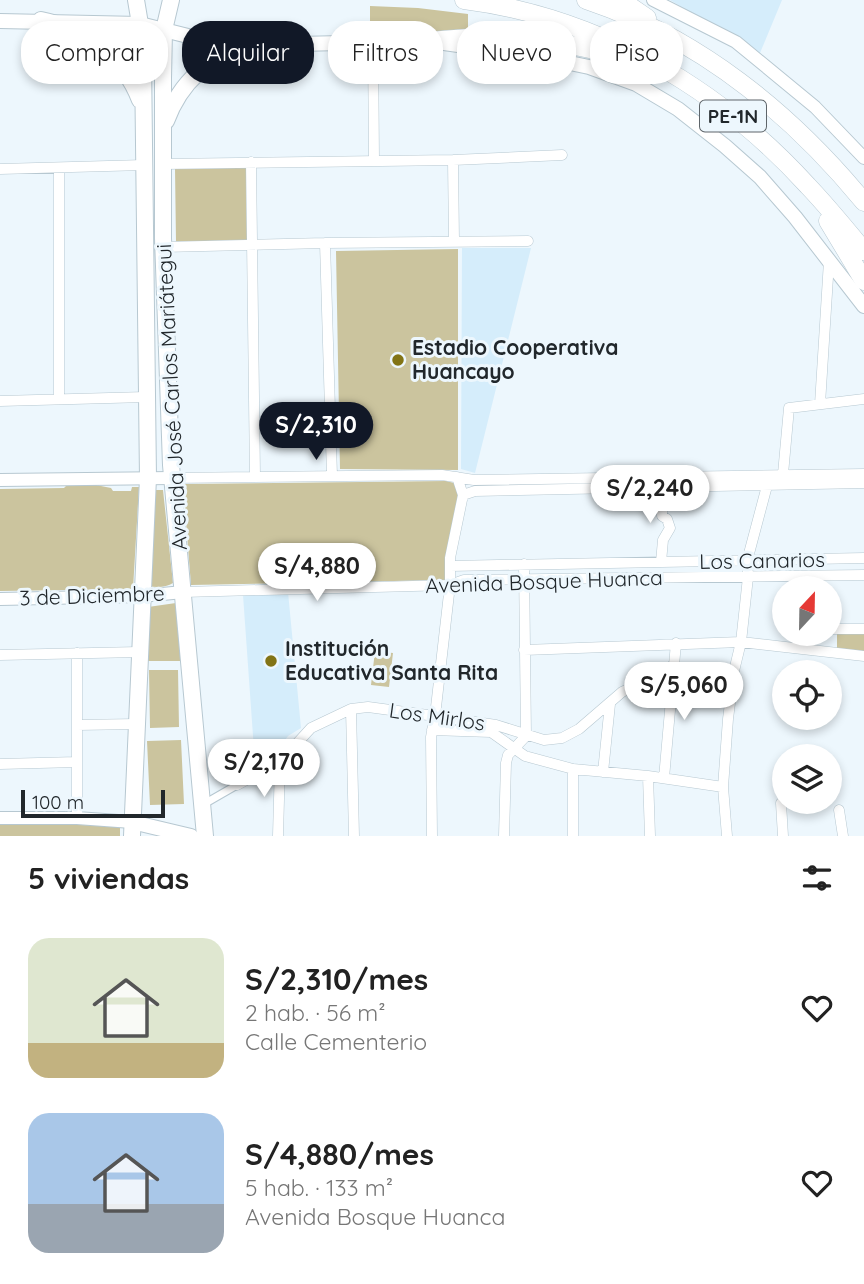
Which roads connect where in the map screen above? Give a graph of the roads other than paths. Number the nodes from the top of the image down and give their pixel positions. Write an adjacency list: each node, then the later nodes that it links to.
1 (136, 0): 10 (main road, Avenida José Carlos Mariátegui)
2 (171, 0): 11 (main road, Avenida José Carlos Mariátegui)
3 (464, 0): 14 (highway, PE-1N)
4 (586, 0): 12 (highway, PE-1N)
5 (621, 0): 13 (highway)
6 (653, 0): 26 (street)
7 (41, 20): 8 (main road); 9 (main road); 24 (main road)
8 (0, 21)
9 (66, 21)
10 (140, 21)
11 (166, 21)
12 (634, 21)
13 (649, 21)
14 (590, 32)
15 (443, 39): 18 (highway)
16 (443, 43): 43 (main road)
17 (683, 45): 36 (highway, PE-1N)
18 (590, 49)
19 (683, 82): 35 (highway, PE-1N)
20 (142, 84): 24 (main road, Avenida José Carlos Mariátegui)
21 (164, 84): 25 (main road, Avenida José Carlos Mariátegui)
22 (186, 84): 25 (main road)
23 (373, 84): 29 (street)
24 (143, 109): 32 (main road, Avenida José Carlos Mariátegui)
25 (163, 138): 31 (main road, Avenida José Carlos Mariátegui)
26 (862, 152)
27 (562, 155): 28 (street)
28 (453, 160): 29 (street); 38 (street)
29 (374, 161): 30 (street)
30 (251, 162): 31 (street); 40 (street)
31 (163, 164): 41 (main road, Avenida José Carlos Mariátegui)
32 (144, 165): 33 (street); 46 (main road, Avenida José Carlos Mariátegui)
33 (59, 168): 34 (street); 47 (street)
34 (0, 169)
35 (807, 185): 42 (highway, PE-1N); 44 (highway)
36 (864, 202)
37 (528, 241): 38 (street)
38 (454, 242): 39 (street)
39 (325, 243): 40 (street); 54 (street)
40 (254, 244): 41 (street); 53 (street)
41 (163, 247): 57 (main road, Avenida José Carlos Mariátegui)
42 (864, 251)
43 (829, 260): 45 (main road); 50 (street)
44 (864, 281)
45 (864, 306)
46 (146, 397): 47 (street); 56 (main road, Avenida José Carlos Mariátegui)
47 (59, 399): 49 (street)
48 (864, 399): 50 (street)
49 (0, 401)
50 (820, 404): 51 (street)
51 (783, 474): 52 (street); 58 (street)
52 (864, 474)
53 (255, 477): 54 (street); 57 (street)
54 (332, 477): 55 (street)
55 (457, 477): 58 (street); 62 (street)
56 (148, 478): 57 (street); 59 (street); 77 (main road, Avenida José Carlos Mariátegui)
57 (172, 478): 76 (main road, Avenida José Carlos Mariátegui)
58 (768, 479): 60 (street); 61 (street); 64 (street)
59 (0, 481)
60 (864, 483)
61 (662, 487): 62 (street); 65 (street)
62 (463, 495): 68 (street)
63 (864, 558): 64 (street, Los Canarios)
64 (747, 561): 65 (street, Los Canarios); 71 (street)
65 (661, 562): 66 (street, Los Canarios)
66 (643, 563): 67 (street, Los Canarios); 73 (street)
67 (524, 565): 68 (street, Los Canarios); 74 (street)
68 (450, 566): 75 (street)
69 (864, 575): 70 (street, Avenida Bosque Huanca)
70 (800, 576)
71 (748, 577): 72 (street, Avenida Bosque Huanca); 73 (street, Avenida Bosque Huanca); 81 (street)
72 (772, 577)
73 (643, 578): 74 (street, Avenida Bosque Huanca)
74 (524, 579): 75 (street, Avenida Bosque Huanca); 84 (street)
75 (450, 585): 76 (street, Avenida Bosque Huanca); 92 (street)
76 (183, 592): 77 (street, 3 de Diciembre); 107 (main road, Avenida José Carlos Mariátegui)
77 (142, 596): 78 (street, 3 de Diciembre); 85 (main road, Avenida José Carlos Mariátegui)
78 (0, 599)
79 (842, 629): 80 (street)
80 (864, 629)
81 (741, 642): 82 (street); 83 (street); 106 (street)
82 (676, 643): 84 (street); 89 (street)
83 (799, 648): 88 (street)
84 (524, 650): 96 (street)
85 (139, 652): 86 (street); 93 (main road, Avenida José Carlos Mariátegui)
86 (77, 653): 87 (street); 94 (street)
87 (0, 654)
88 (864, 656)
89 (674, 664): 90 (street, Los Mirlos); 104 (street)
90 (610, 704): 96 (street, Los Mirlos); 102 (street)
91 (351, 709): 92 (street, Los Mirlos); 99 (street, Los Mirlos); 116 (street)
92 (435, 716): 95 (street); 96 (street, Los Mirlos)
93 (136, 723): 94 (street); 112 (main road, Avenida José Carlos Mariátegui)
94 (77, 725): 98 (street)
95 (432, 730): 97 (street); 117 (street)
96 (526, 736): 97 (street)
97 (513, 749): 101 (street); 118 (street)
98 (77, 762): 100 (street); 111 (street)
99 (279, 762): 105 (street, Los Mirlos); 115 (street)
100 (0, 764)
101 (573, 769): 102 (street); 119 (street)
102 (603, 772): 103 (street)
103 (648, 776): 104 (street); 120 (street)
104 (664, 778): 106 (street)
105 (237, 785): 107 (street, Los Mirlos)
106 (723, 787): 121 (street)
107 (204, 804): 114 (main road, Avenida José Carlos Mariátegui)
108 (782, 814): 122 (street)
109 (840, 814): 123 (street)
110 (0, 818): 111 (street)
111 (77, 818): 112 (street)
112 (132, 829): 113 (main road)
113 (191, 836)
114 (205, 836)
115 (278, 836)
116 (354, 836)
117 (432, 836)
118 (504, 836)
119 (573, 836)
120 (650, 836)
121 (727, 836)
122 (783, 836)
123 (843, 836)

